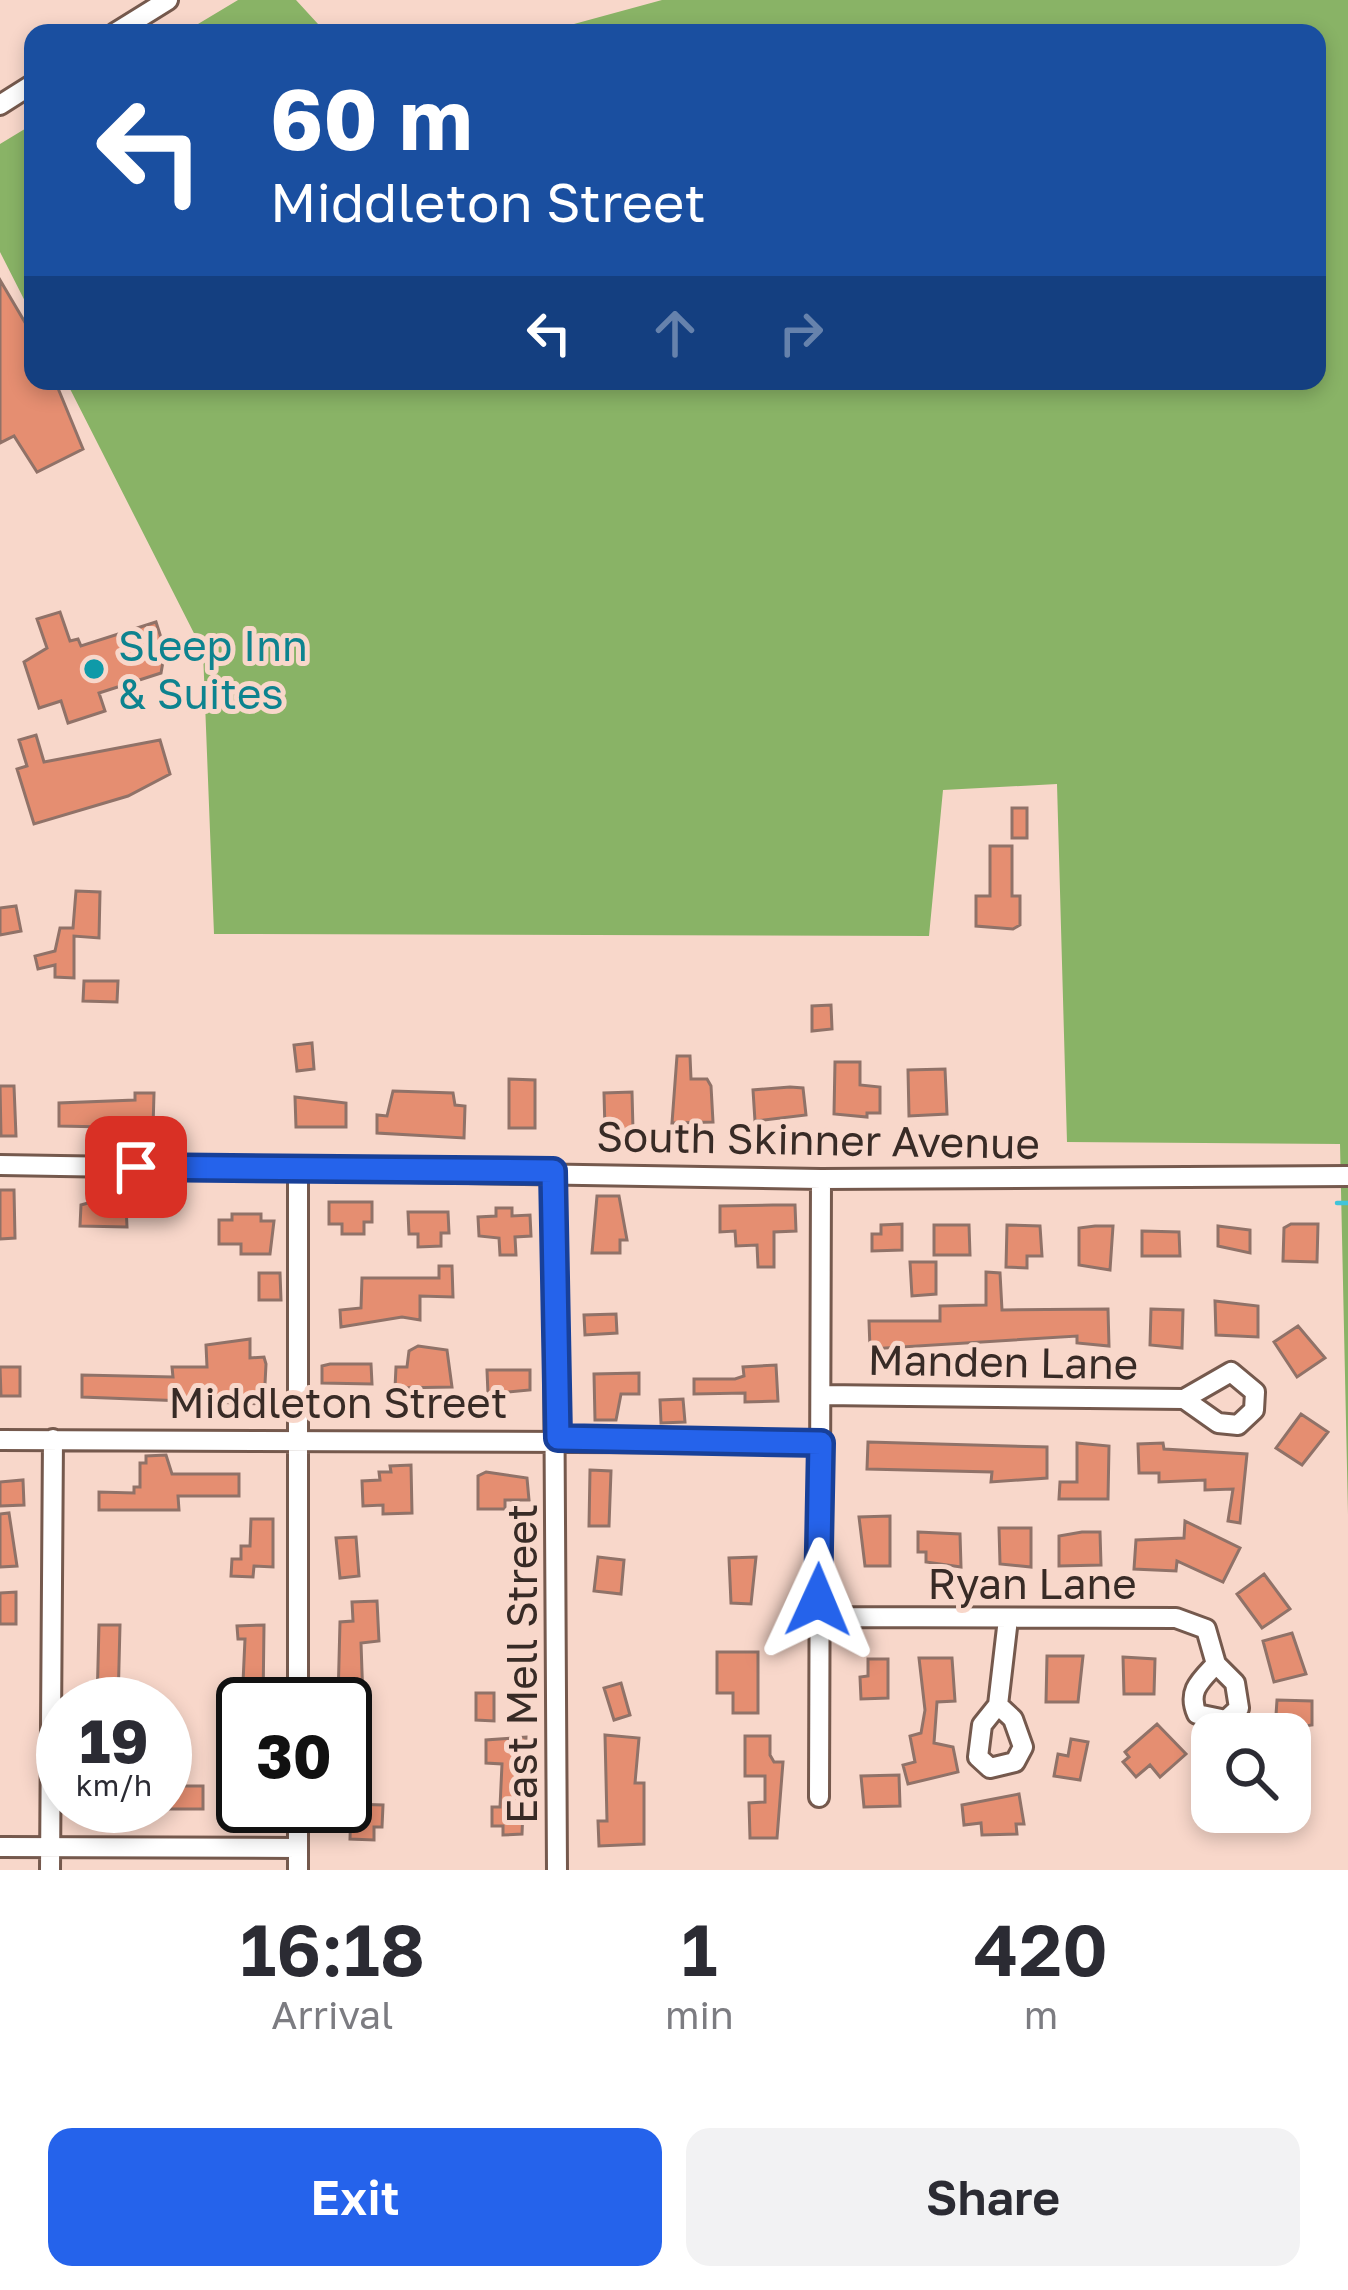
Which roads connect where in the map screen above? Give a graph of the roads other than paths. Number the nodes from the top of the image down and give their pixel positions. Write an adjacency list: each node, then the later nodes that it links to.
1 (168, 0): 2 (street)
2 (129, 24)
3 (0, 1165): 4 (street, South Skinner Avenue)
4 (298, 1171): 5 (street, South Skinner Avenue); 10 (street)
5 (553, 1171): 7 (street, South Skinner Avenue); 11 (street, East Mell Street)
6 (1348, 1176): 7 (street, South Skinner Avenue)
7 (821, 1179): 8 (street)
8 (822, 1395): 9 (street, Manden Lane); 14 (street)
9 (1184, 1399)
10 (296, 1438): 11 (street, Middleton Street); 12 (street, Middleton Street); 18 (street)
11 (558, 1438): 14 (street, Middleton Street); 27 (street, East Mell Street)
12 (53, 1439): 13 (street, Middleton Street); 24 (street)
13 (0, 1440)
14 (821, 1443): 15 (street)
15 (818, 1617): 16 (street, Ryan Lane); 20 (street)
16 (1008, 1619): 17 (street, Ryan Lane); 19 (street)
17 (1216, 1664)
18 (298, 1677)
19 (998, 1705)
20 (819, 1797)
21 (298, 1833): 23 (street)
22 (0, 1847): 24 (street)
23 (298, 1848): 24 (street); 26 (street)
24 (50, 1849): 25 (street)
25 (50, 1870)
26 (298, 1870)
27 (557, 1870)

